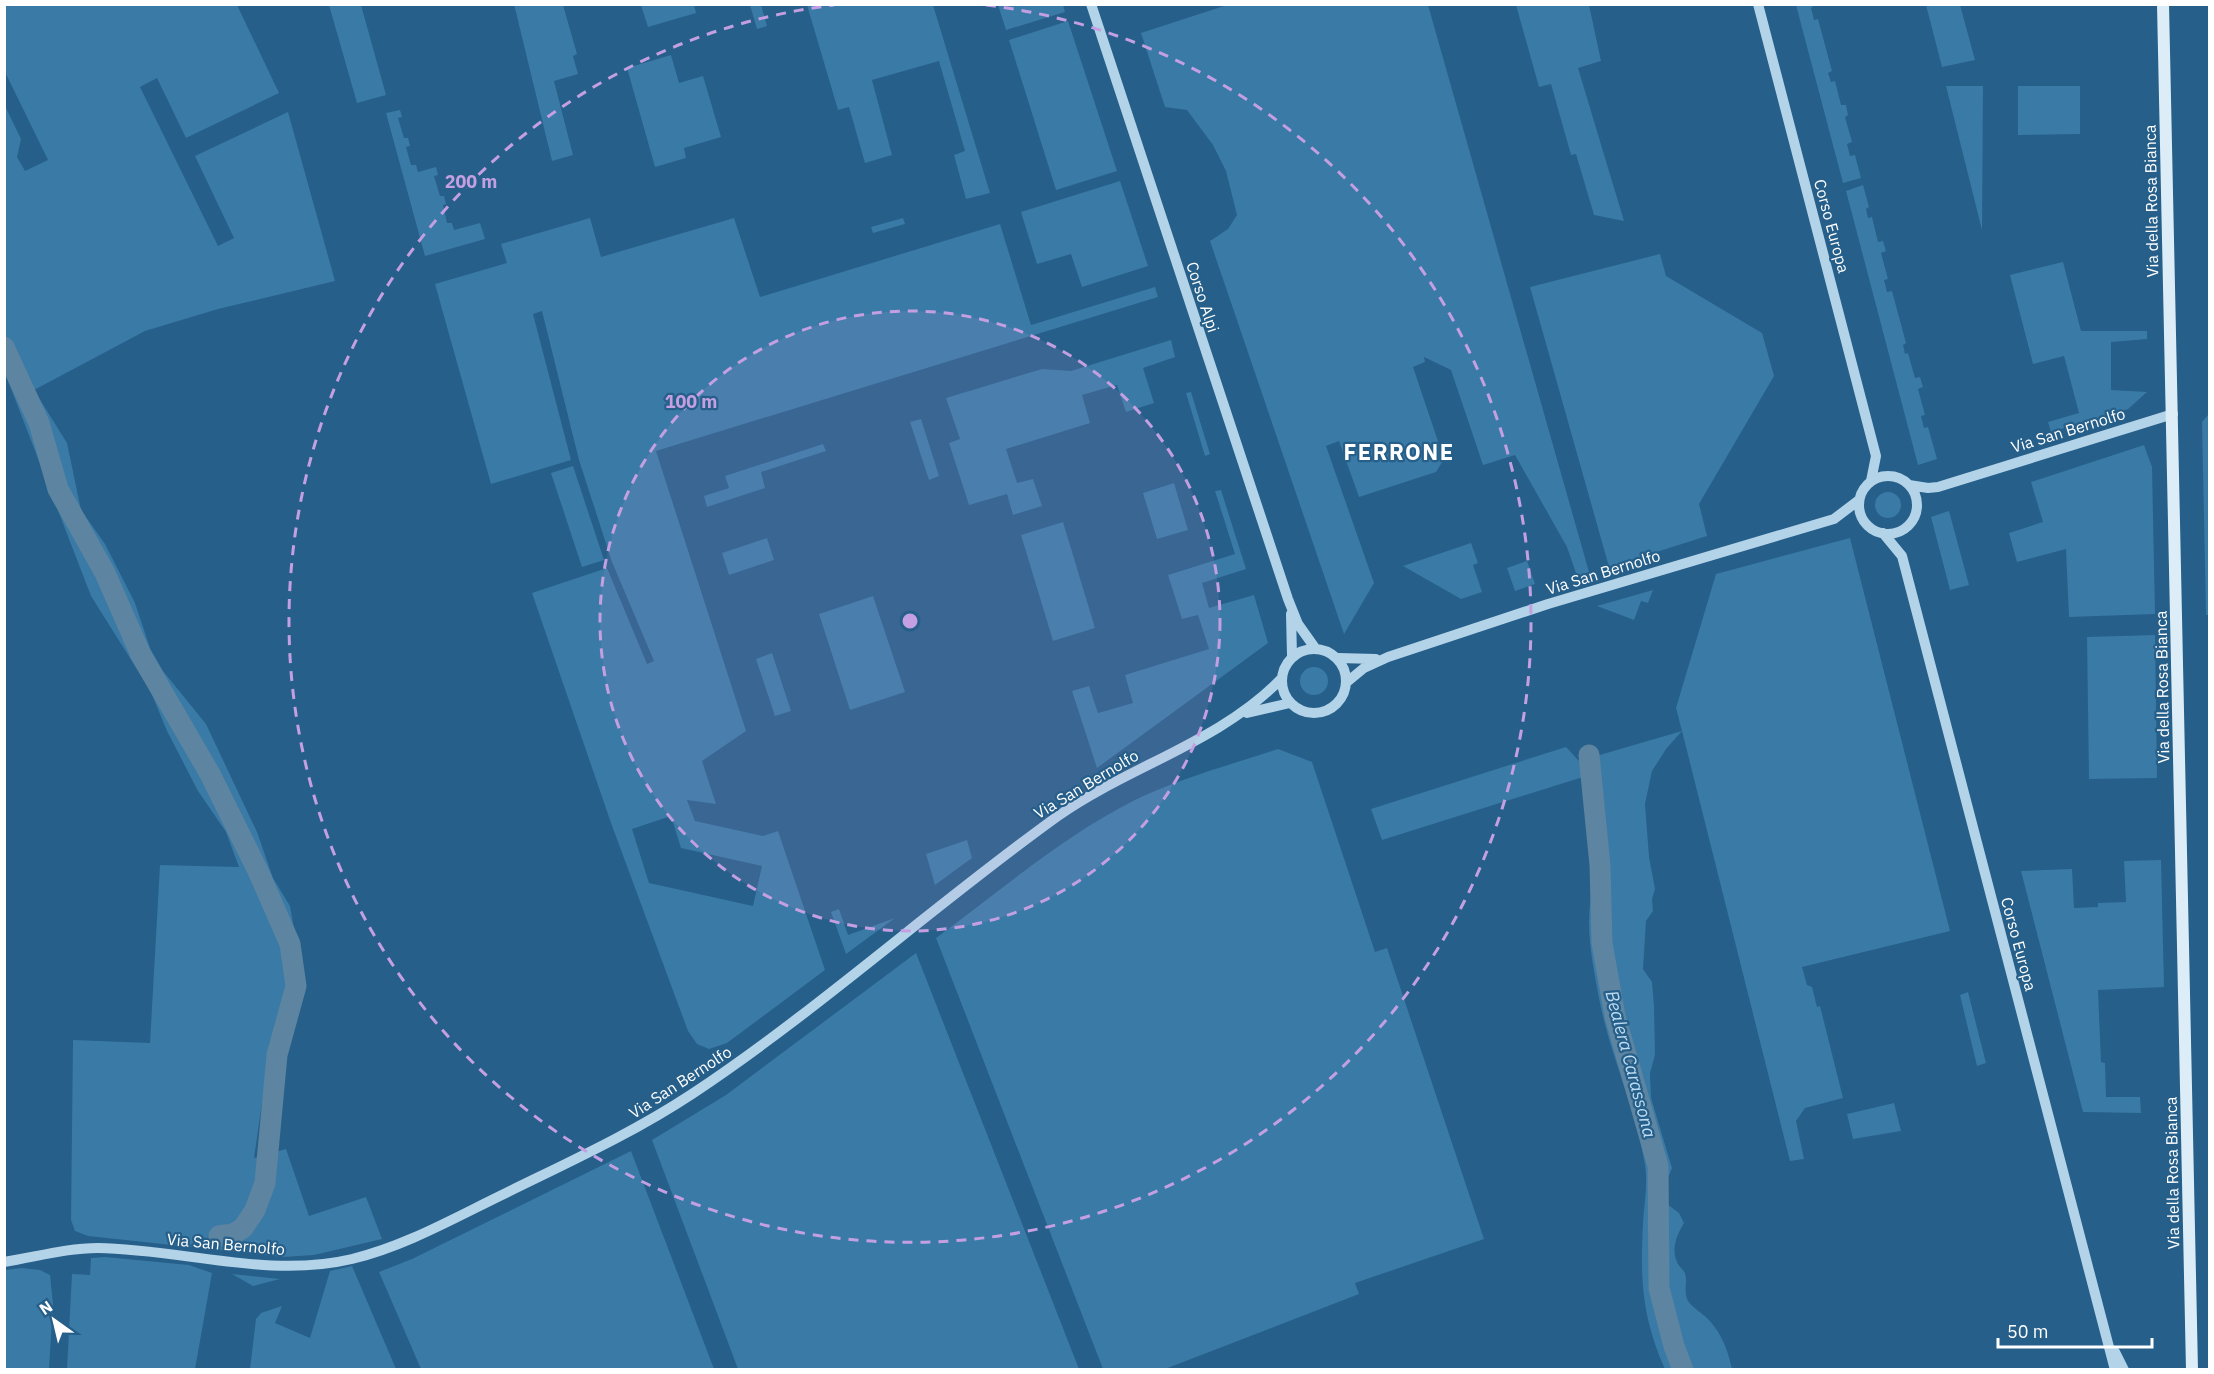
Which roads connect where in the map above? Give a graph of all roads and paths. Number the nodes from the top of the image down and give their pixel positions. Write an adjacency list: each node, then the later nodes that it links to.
1 (1090, 4): 17 (street, Corso Alpi)
2 (1758, 4): 5 (street, Corso Europa)
3 (2163, 4): 4 (main road, Via della Rosa Bianca)
4 (2173, 414): 9 (street, Via San Bernolfo); 28 (main road, Via della Rosa Bianca)
5 (1876, 456): 6 (street, Corso Europa); 7 (street, Corso Europa)
6 (1894, 476): 7 (street); 8 (street, Corso Europa)
7 (1871, 481): 10 (street, Corso Europa)
8 (1909, 485): 9 (street, Via San Bernolfo); 11 (street)
9 (1938, 487): 11 (street, Via San Bernolfo)
10 (1859, 500): 12 (street, Via San Bernolfo); 13 (street)
11 (1917, 507): 14 (street, Corso Europa)
12 (1834, 519): 13 (street, Via San Bernolfo); 21 (street, Via San Bernolfo)
13 (1865, 523): 15 (street, Corso Europa)
14 (1907, 527): 15 (street); 16 (street, Corso Europa)
15 (1883, 533): 16 (street, Corso Europa)
16 (1902, 556): 27 (street, Corso Europa)
17 (1288, 599): 18 (street, Corso Alpi); 19 (street, Corso Alpi)
18 (1315, 648): 19 (street); 20 (street, Via San Bernolfo)
19 (1292, 656): 22 (street, Via San Bernolfo)
20 (1338, 658): 21 (street, Via San Bernolfo); 23 (street)
21 (1381, 659): 23 (street, Via San Bernolfo)
22 (1281, 679): 24 (street); 25 (street, Via San Bernolfo)
23 (1347, 682): 24 (street, Via San Bernolfo)
24 (1290, 703): 25 (street, Via San Bernolfo)
25 (1235, 718): 26 (street, Via San Bernolfo)
26 (4, 1262)
27 (2108, 1339): 29 (street, Corso Europa); 30 (street, Corso Europa)
28 (2192, 1355): 31 (street); 32 (main road, Via della Rosa Bianca)
29 (2124, 1369)
30 (2115, 1370)
31 (2184, 1370)
32 (2192, 1370)

